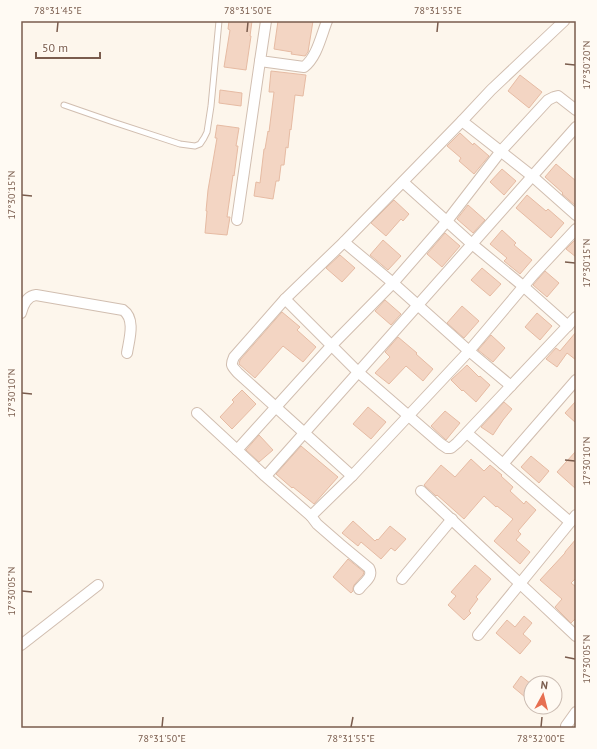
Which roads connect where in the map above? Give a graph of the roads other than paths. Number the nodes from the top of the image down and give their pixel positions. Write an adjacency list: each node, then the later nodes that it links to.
1 (219, 21): 6 (lane)
2 (266, 21): 5 (street)
3 (327, 21): 5 (street)
4 (564, 21): 8 (street)
5 (260, 61): 14 (street)
6 (64, 105)
7 (576, 110): 10 (street)
8 (462, 121): 10 (street); 12 (street)
9 (576, 127): 11 (street)
10 (501, 151): 11 (street); 15 (street)
11 (532, 176): 13 (street); 18 (street)
12 (403, 182): 15 (street); 17 (street)
13 (576, 215)
14 (237, 220)
15 (447, 221): 18 (street); 19 (street)
16 (576, 229): 20 (street)
17 (344, 242): 19 (street); 21 (street)
18 (472, 244): 20 (street); 22 (street)
19 (393, 282): 22 (street); 26 (street)
20 (523, 286): 25 (street); 27 (street)
21 (285, 299): 26 (street); 32 (street)
22 (417, 306): 27 (street); 29 (street)
23 (21, 313): 28 (street)
24 (576, 317): 25 (street)
25 (568, 326): 31 (street)
26 (332, 345): 29 (street); 32 (street)
27 (469, 351): 31 (street); 34 (street)
28 (127, 353)
29 (358, 372): 34 (street); 35 (street)
30 (576, 380): 38 (street)
31 (511, 386): 36 (street)
32 (275, 407): 35 (street); 37 (street)
33 (198, 413): 37 (street)
34 (409, 415): 36 (street); 40 (street)
35 (305, 432): 39 (street); 40 (street)
36 (466, 433): 38 (street)
37 (237, 450): 39 (street)
38 (503, 464): 43 (street)
39 (266, 476): 42 (street)
40 (352, 476): 42 (street)
41 (421, 491): 44 (street)
42 (311, 516): 48 (street)
43 (573, 518): 46 (street)
44 (452, 519): 45 (street); 46 (street)
45 (402, 579)
46 (520, 583): 49 (street); 50 (street)
47 (98, 585): 51 (street)
48 (358, 589)
49 (478, 635)
50 (576, 636)
51 (21, 645)
52 (576, 712): 53 (street)
53 (566, 726)

